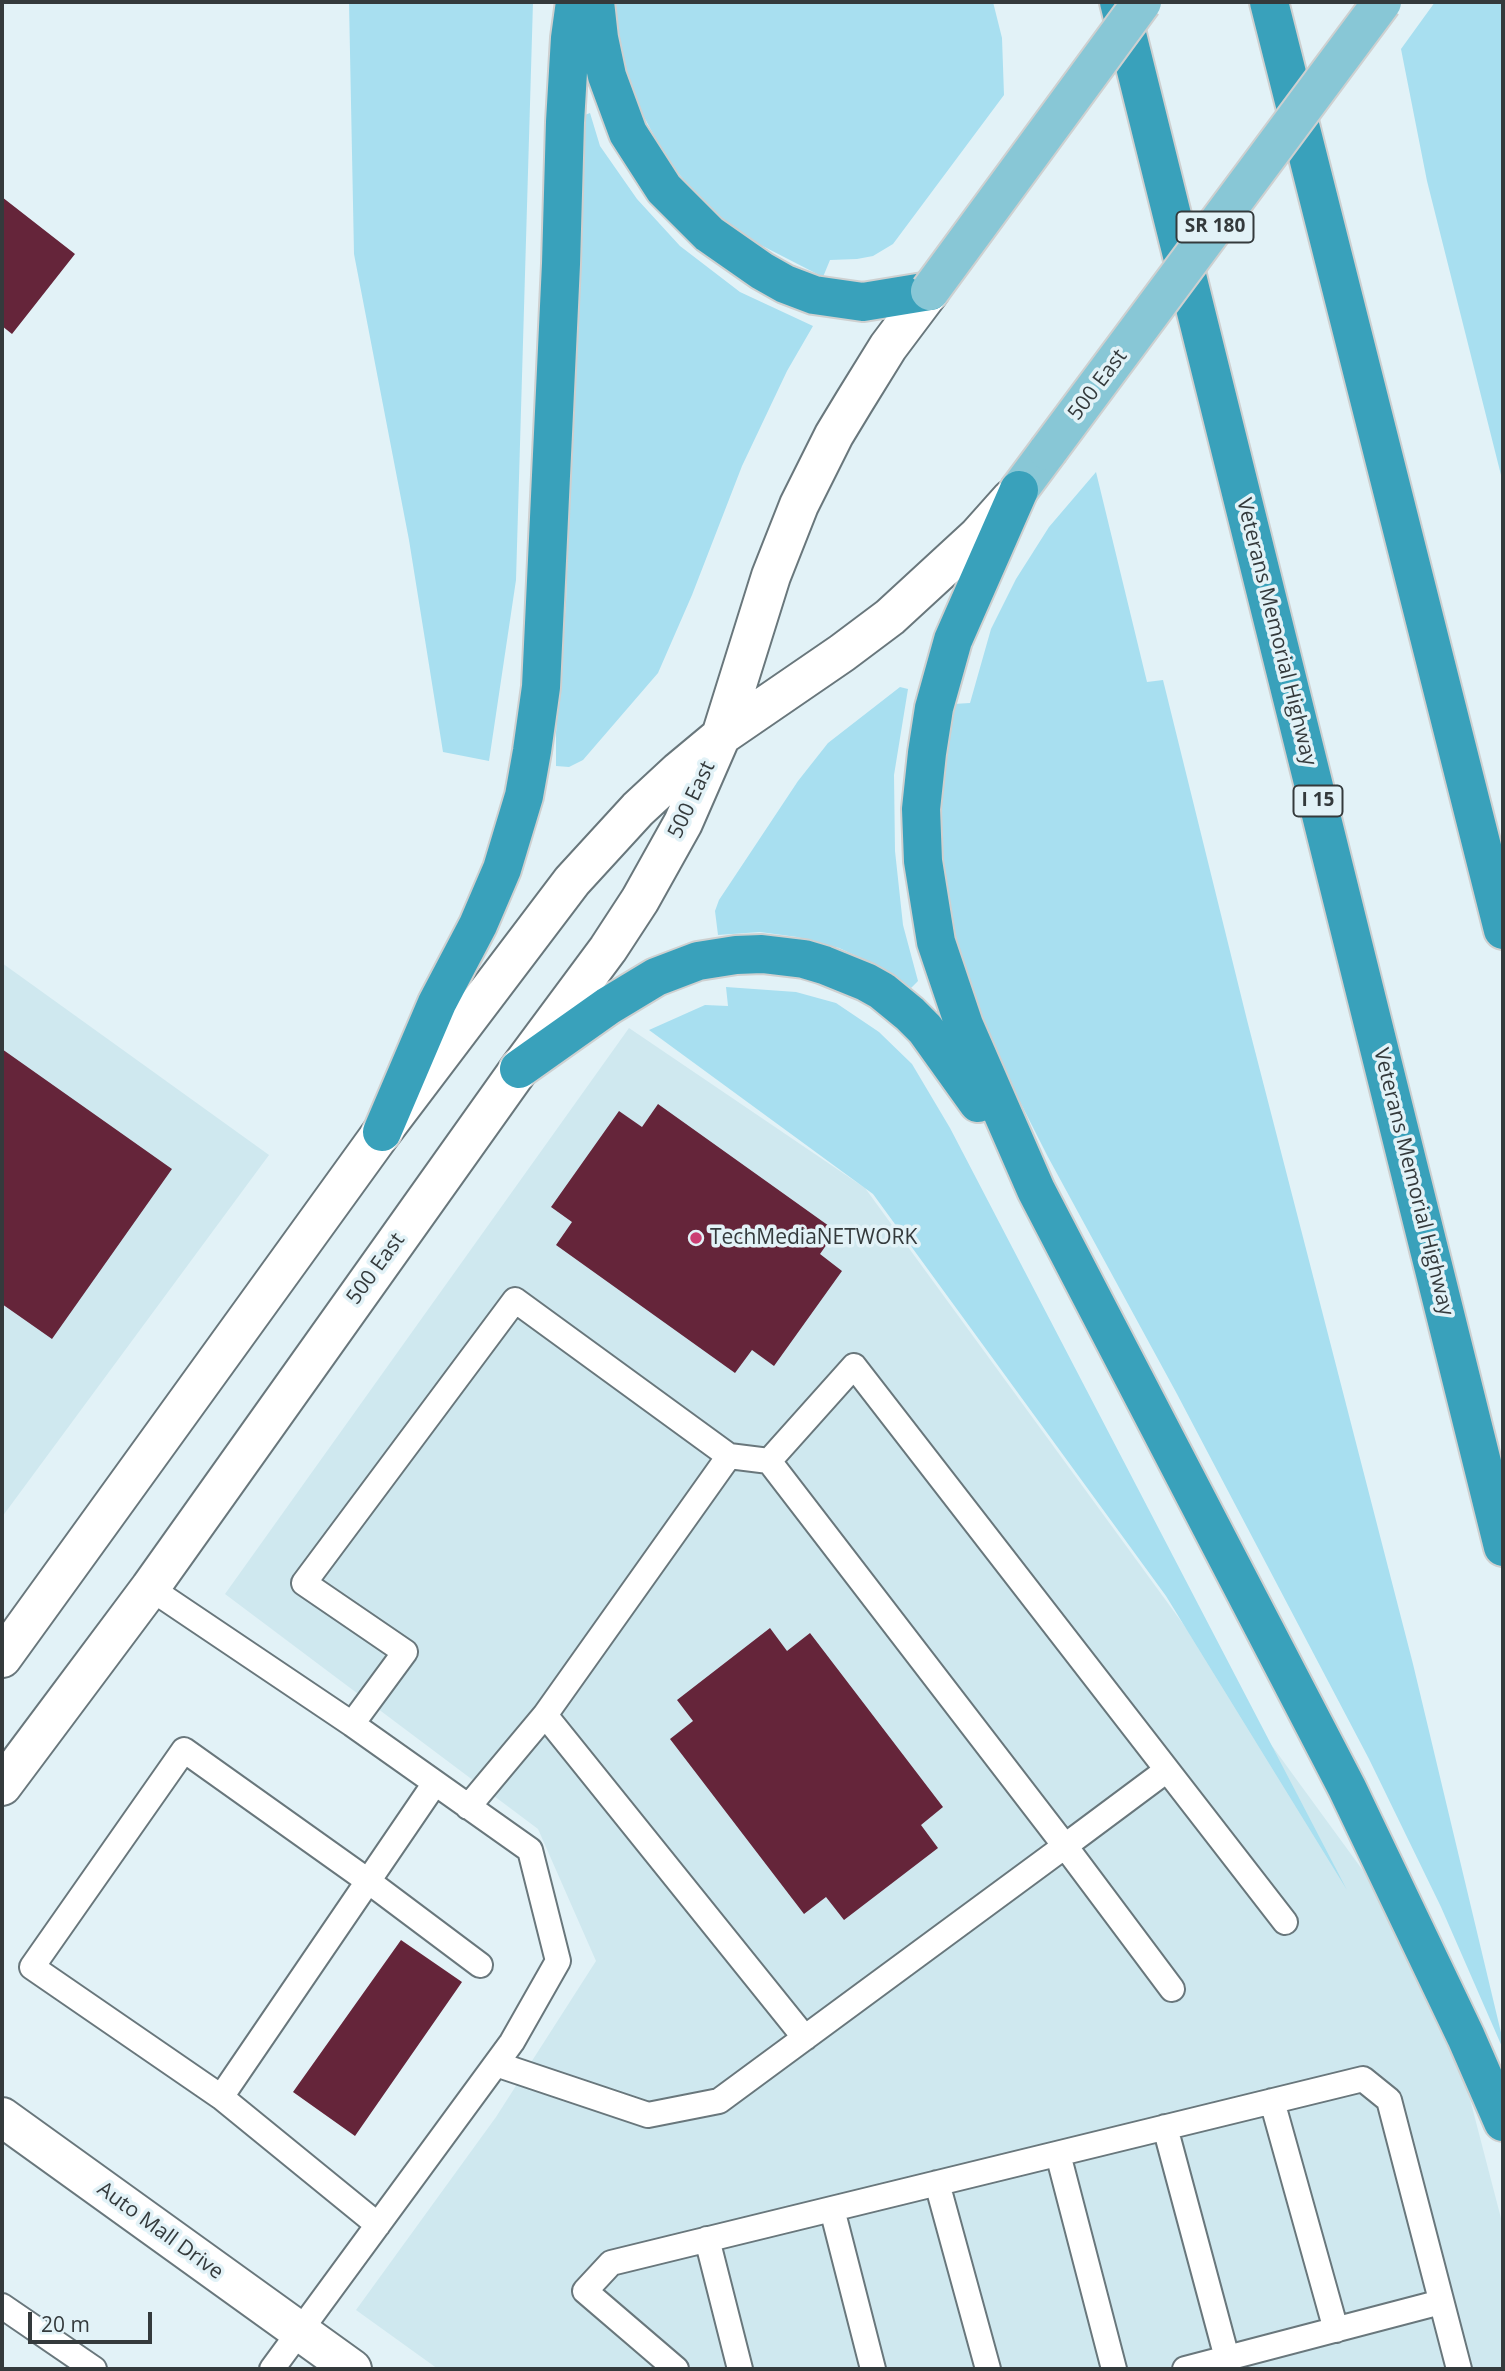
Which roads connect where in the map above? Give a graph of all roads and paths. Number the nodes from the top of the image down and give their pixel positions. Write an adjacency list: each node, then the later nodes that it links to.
1 (575, 2): 12 (highway)
2 (595, 2): 7 (highway)
3 (1119, 2): 16 (highway, Veterans Memorial Highway / I 15)
4 (1142, 2): 7 (main road, 500 East, bridge)
5 (1269, 2): 10 (highway)
6 (1382, 2): 8 (main road, 500 East / SR 180, bridge)
7 (930, 291): 9 (street, 500 East)
8 (1019, 490): 9 (street, 500 East / SR 180); 13 (highway)
9 (721, 736): 11 (street, 500 East); 12 (street, 500 East / SR 180)
10 (1503, 930)
11 (519, 1069): 13 (highway); 17 (street, 500 East)
12 (382, 1132): 18 (street, 500 East / SR 180)
13 (1036, 1189): 35 (highway)
14 (729, 1456): 15 (lane); 19 (lane); 20 (lane)
15 (769, 1461): 21 (lane); 25 (lane)
16 (1503, 1547)
17 (150, 1588): 20 (lane); 23 (street, 500 East)
18 (2, 1658)
19 (545, 1715): 24 (lane); 30 (lane)
20 (352, 1724): 22 (lane)
21 (1167, 1770): 25 (lane); 27 (lane)
22 (435, 1783): 24 (lane); 26 (lane)
23 (2, 1786)
24 (468, 1807): 31 (lane)
25 (1065, 1846): 29 (lane); 30 (lane)
26 (368, 1881): 28 (lane); 32 (lane); 32 (lane)
27 (1285, 1922)
28 (480, 1965)
29 (1172, 1989)
30 (805, 2038): 31 (lane)
31 (496, 2064): 40 (lane)
32 (221, 2097): 40 (lane)
33 (1272, 2101): 36 (lane); 42 (lane); 44 (lane)
34 (2, 2117): 45 (street, Auto Mall Drive)
35 (1503, 2122)
36 (1166, 2127): 37 (lane); 46 (lane)
37 (1058, 2154): 38 (lane); 54 (lane)
38 (937, 2183): 39 (lane); 53 (lane)
39 (832, 2209): 41 (lane); 52 (lane)
40 (378, 2225): 45 (lane)
41 (707, 2239): 50 (lane); 51 (lane)
42 (1441, 2302): 44 (lane); 56 (lane)
43 (2, 2306): 47 (lane)
44 (1336, 2330): 46 (lane)
45 (299, 2331): 48 (lane); 49 (street, Auto Mall Drive)
46 (1227, 2358): 55 (lane)
47 (94, 2369)
48 (272, 2369)
49 (352, 2369)
50 (676, 2369)
51 (740, 2369)
52 (873, 2369)
53 (988, 2369)
54 (1114, 2369)
55 (1185, 2369)
56 (1459, 2369)

